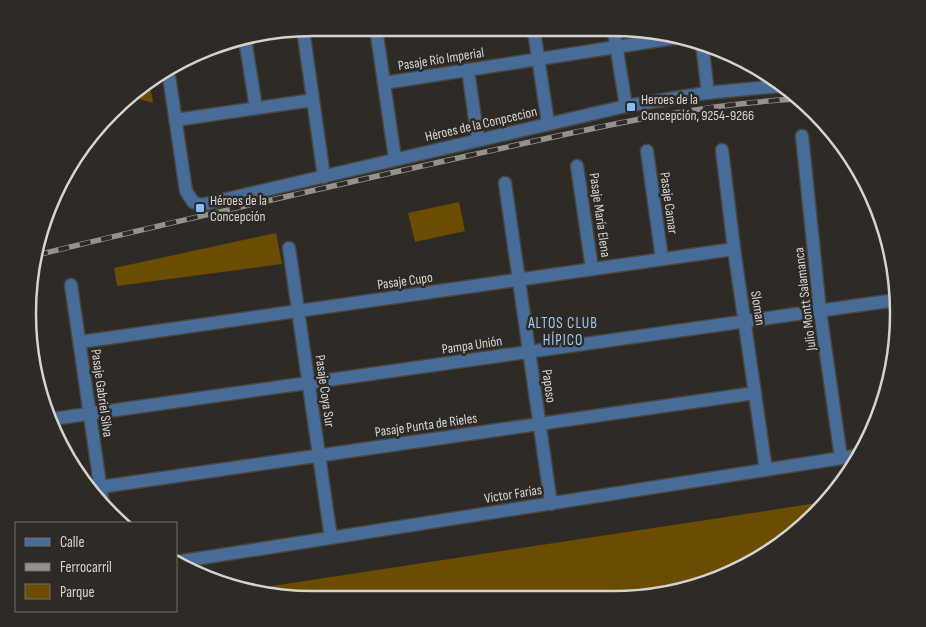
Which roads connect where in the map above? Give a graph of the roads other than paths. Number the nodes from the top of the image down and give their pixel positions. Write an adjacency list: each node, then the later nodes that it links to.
1 (377, 36): 12 (street)
2 (535, 36): 9 (street)
3 (615, 36): 7 (street)
4 (304, 37): 15 (street)
5 (658, 41): 7 (street, Pasaje Río Imperial)
6 (246, 45): 17 (street)
7 (617, 47): 9 (street, Pasaje Río Imperial); 16 (street)
8 (703, 51): 14 (street)
9 (538, 59): 10 (street, Pasaje Río Imperial); 19 (street)
10 (468, 70): 12 (street, Pasaje Río Imperial); 21 (street)
11 (169, 77): 18 (street)
12 (384, 82): 24 (street)
13 (772, 87): 14 (street, Héroes de la Conpcecion)
14 (708, 93): 16 (street, Héroes de la Conpcecion)
15 (313, 100): 17 (street); 26 (street)
16 (626, 106): 19 (street, Héroes de la Conpcecion)
17 (256, 108): 18 (street)
18 (175, 120): 26 (street, Héroes de la Conpcecion)
19 (548, 123): 21 (street, Héroes de la Conpcecion)
20 (802, 136): 36 (street, Julio Montt Salamanca)
21 (478, 140): 24 (street, Héroes de la Conpcecion)
22 (722, 150): 29 (street, Sloman)
23 (647, 151): 30 (street, Pasaje Camar)
24 (395, 160): 26 (street, Héroes de la Conpcecion)
25 (578, 166): 31 (street, Pasaje María Elena)
26 (324, 177)
27 (505, 184): 32 (street, Paposo)
28 (289, 248): 35 (street, Pasaje Coya Sur)
29 (734, 249): 30 (street, Pasaje Cupo); 37 (street, Sloman)
30 (662, 259): 31 (street, Pasaje Cupo)
31 (592, 269): 32 (street, Pasaje Cupo)
32 (519, 279): 35 (street, Pasaje Cupo); 39 (street, Paposo)
33 (71, 285): 38 (street, Pasaje Gabriel Silva)
34 (889, 302): 36 (street, Pampa Unión)
35 (298, 311): 38 (street, Pasaje Cupo); 40 (street, Pasaje Coya Sur)
36 (820, 311): 37 (street, Pampa Unión); 47 (street, Julio Montt Salamanca)
37 (744, 322): 39 (street, Pampa Unión); 41 (street, Sloman)
38 (80, 342): 42 (street, Pasaje Gabriel Silva)
39 (529, 352): 40 (street, Pampa Unión); 44 (street, Paposo)
40 (308, 383): 42 (street, Pampa Unión); 45 (street, Pasaje Coya Sur)
41 (755, 393): 44 (street, Pasaje Punta de Rieles); 48 (street, Sloman)
42 (90, 414): 43 (street, Pampa Unión); 49 (street, Pasaje Gabriel Silva)
43 (56, 418)
44 (540, 424): 45 (street, Pasaje Punta de Rieles); 51 (street, Paposo)
45 (319, 456): 49 (street, Pasaje Punta de Rieles); 52 (street, Pasaje Coya Sur)
46 (850, 457): 47 (street, Víctor Farías)
47 (841, 458): 48 (street, Víctor Farías)
48 (766, 470): 51 (street, Víctor Farías)
49 (100, 486): 50 (street, Pasaje Gabriel Silva)
50 (101, 491)
51 (551, 504): 52 (street, Víctor Farías)
52 (331, 538): 53 (street, Víctor Farías)
53 (187, 560)

